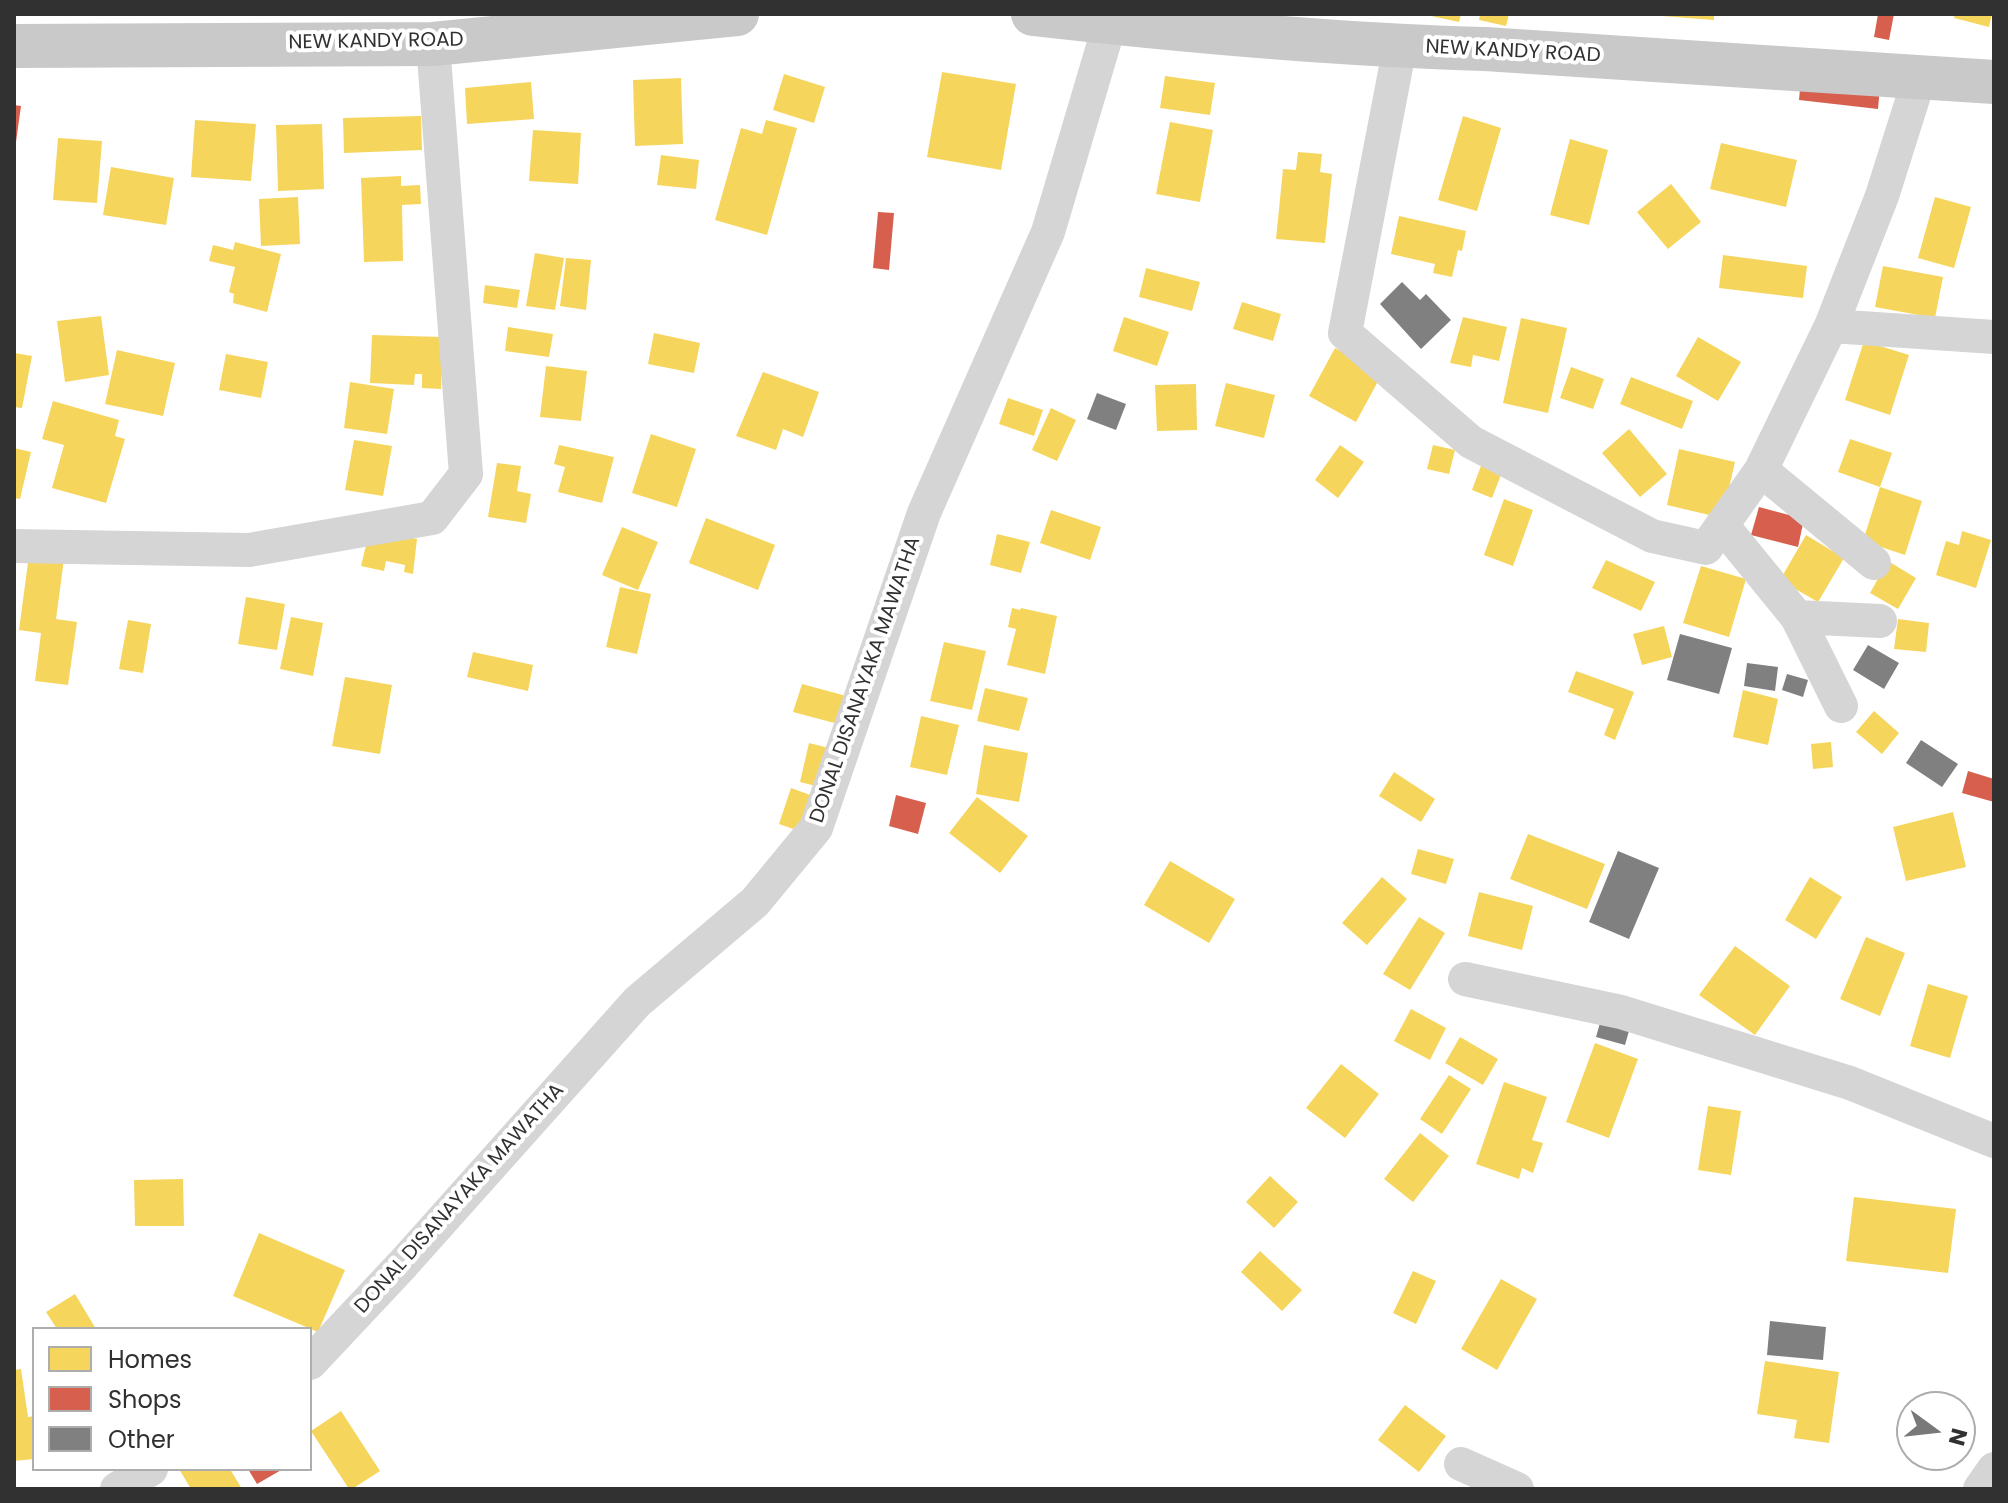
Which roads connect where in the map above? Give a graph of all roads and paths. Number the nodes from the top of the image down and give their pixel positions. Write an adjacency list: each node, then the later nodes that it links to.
1 (737, 14): 4 (main road, NEW KANDY ROAD)
2 (1033, 14): 3 (main road, NEW KANDY ROAD)
3 (1110, 23): 6 (main road, NEW KANDY ROAD); 20 (street, DONAL DISANAYAKA MAWATHA)
4 (433, 44): 5 (main road, NEW KANDY ROAD); 13 (street)
5 (14, 46)
6 (1400, 46): 7 (main road, NEW KANDY ROAD); 12 (street)
7 (1920, 76): 8 (main road, NEW KANDY ROAD); 9 (street)
8 (1994, 82)
9 (1831, 326): 10 (street); 11 (street)
10 (1994, 337)
11 (1761, 470): 12 (street); 14 (street)
12 (1722, 525): 15 (street)
13 (14, 546)
14 (1874, 563)
15 (1797, 617): 16 (street); 17 (street)
16 (1880, 621)
17 (1841, 706)
18 (1465, 979): 19 (street)
19 (1994, 1141)
20 (312, 1361)
21 (1461, 1464): 25 (street)
22 (1994, 1469): 26 (street)
23 (148, 1471): 24 (street)
24 (117, 1489)
25 (1517, 1489)
26 (1980, 1489)

